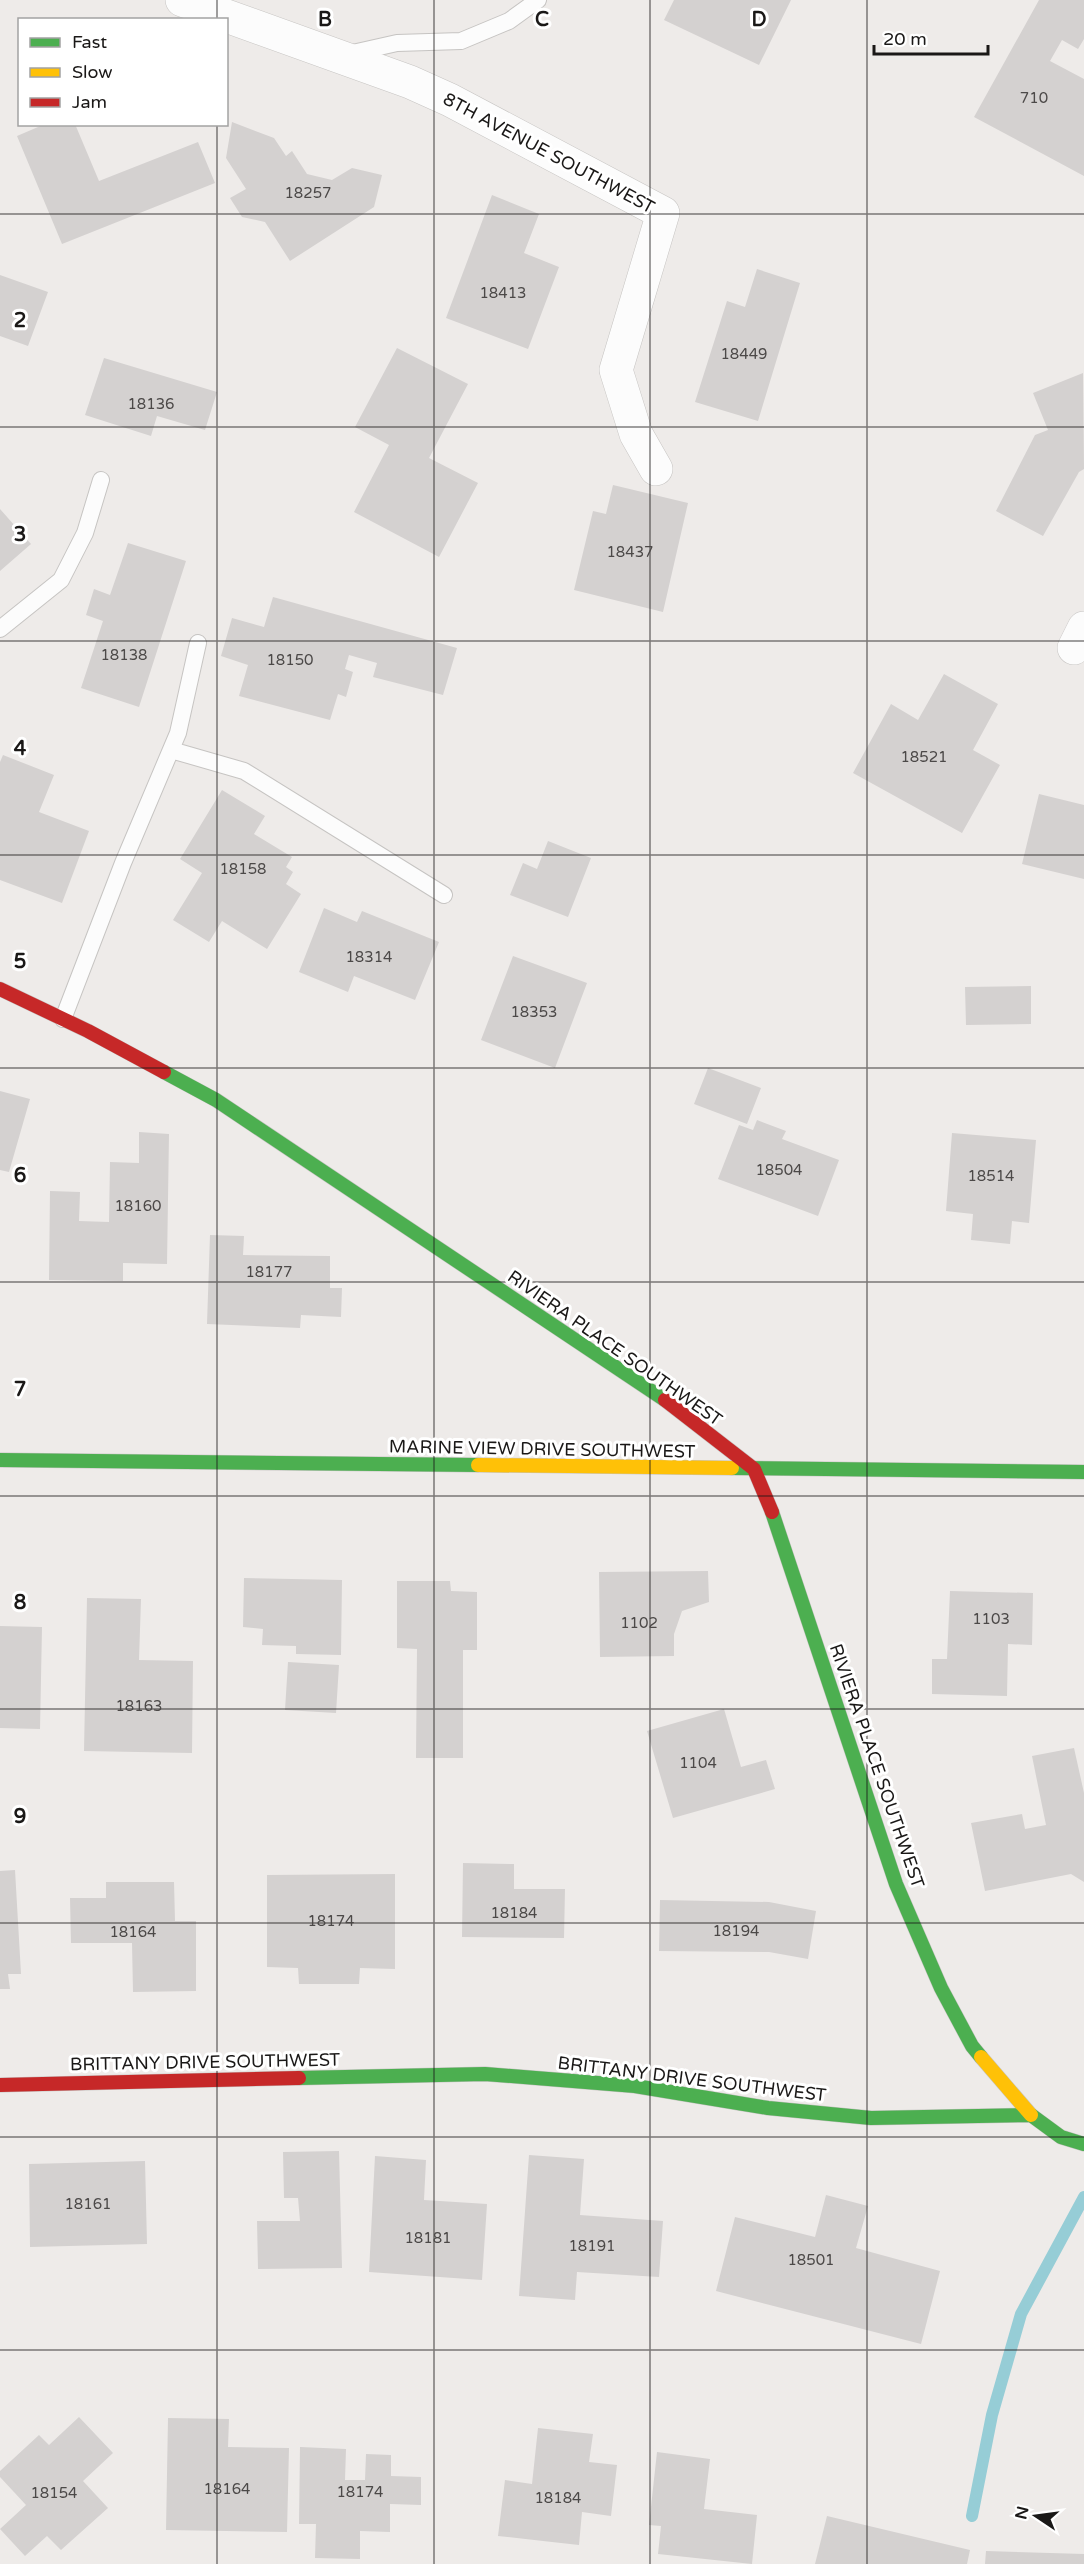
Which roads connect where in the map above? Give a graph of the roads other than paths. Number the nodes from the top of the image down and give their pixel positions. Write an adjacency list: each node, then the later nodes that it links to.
1 (182, 0): 3 (street, 8TH AVENUE SOUTHWEST)
2 (538, 0): 3 (lane)
3 (338, 56): 4 (street, 8TH AVENUE SOUTHWEST)
4 (656, 469)
5 (101, 480): 6 (lane)
6 (0, 629)
7 (198, 644): 8 (lane)
8 (171, 750): 9 (lane); 11 (lane)
9 (444, 895)
10 (0, 989): 11 (street, RIVIERA PLACE SOUTHWEST)
11 (63, 1019): 13 (street, RIVIERA PLACE SOUTHWEST)
12 (0, 1460): 13 (street, MARINE VIEW DRIVE SOUTHWEST)
13 (754, 1469): 14 (street, MARINE VIEW DRIVE SOUTHWEST); 16 (street, RIVIERA PLACE SOUTHWEST)
14 (1084, 1472)
15 (0, 2085): 16 (street, BRITTANY DRIVE SOUTHWEST)
16 (1031, 2115): 17 (street)
17 (1084, 2144)

